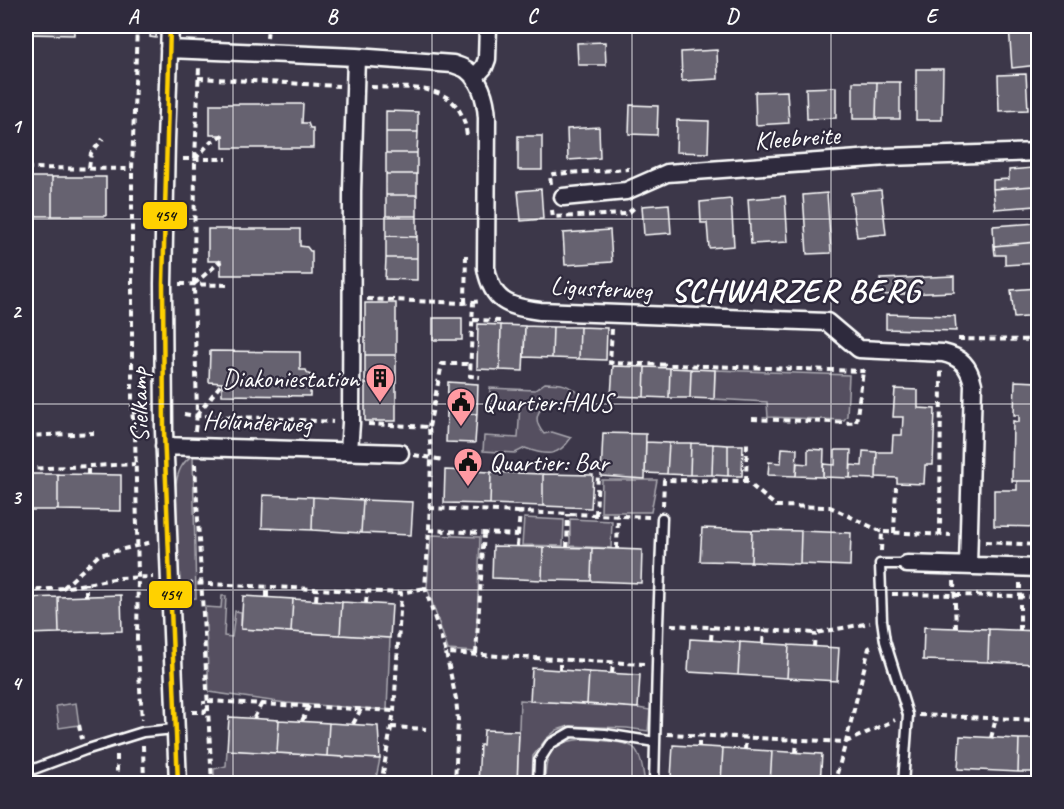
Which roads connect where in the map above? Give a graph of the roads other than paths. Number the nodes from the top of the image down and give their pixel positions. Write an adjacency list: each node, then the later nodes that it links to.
1 (170, 26): 3 (street, Sielkamp)
2 (488, 26): 5 (street)
3 (169, 49): 4 (street); 8 (street, Sielkamp)
4 (356, 57): 5 (street); 9 (street)
5 (474, 78): 13 (street, Ligusterweg)
6 (1038, 152): 7 (street, Kleebreite)
7 (563, 197)
8 (164, 446): 9 (street, Holunderweg); 15 (street, Sielkamp)
9 (349, 451): 10 (street, Holunderweg)
10 (400, 453)
11 (662, 518): 16 (lane)
12 (907, 564): 13 (street); 21 (lane)
13 (961, 566): 14 (street)
14 (1038, 568)
15 (175, 729): 17 (lane); 18 (street, Sielkamp)
16 (655, 738): 19 (lane); 20 (lane)
17 (26, 772)
18 (178, 783)
19 (538, 783)
20 (654, 783)
21 (903, 783)

